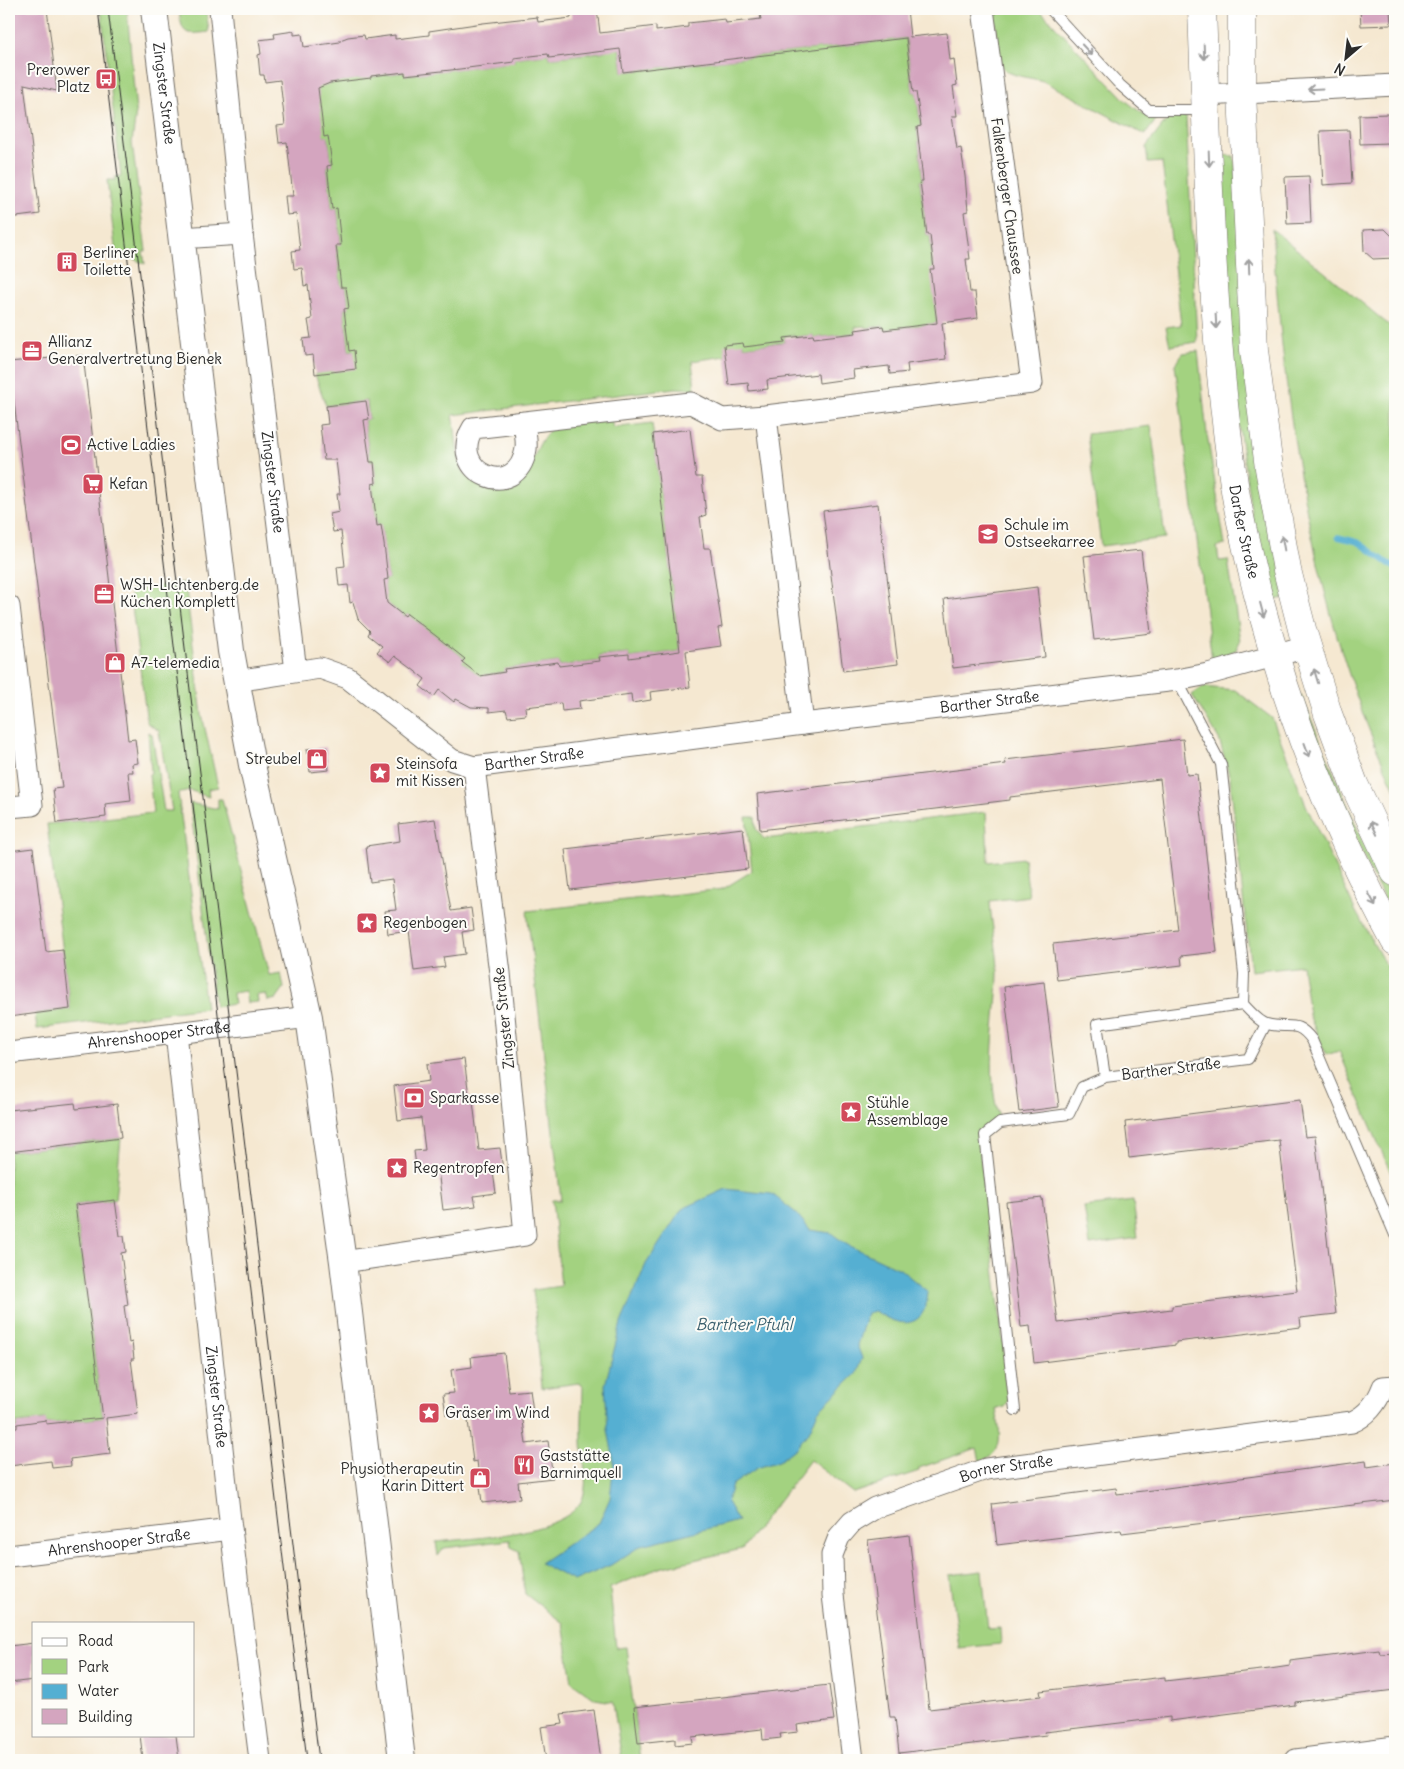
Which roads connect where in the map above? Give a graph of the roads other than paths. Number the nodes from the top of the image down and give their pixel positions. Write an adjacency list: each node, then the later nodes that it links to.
1 (154, 9): 11 (street, Zingster Straße)
2 (220, 9): 10 (street, Zingster Straße)
3 (983, 9): 12 (street, Falkenberger Chaussee)
4 (1050, 9): 9 (lane, one-way to 9)
5 (1202, 9): 9 (main road, Darßer Straße, one-way to 9)
6 (1242, 9): 8 (main road)
7 (1395, 85): 8 (street, one-way to 8)
8 (1242, 93): 9 (street); 15 (main road, one-way to 8)
9 (1206, 103): 16 (main road, Darßer Straße, one-way to 16)
10 (242, 234): 11 (street); 17 (street, Zingster Straße)
11 (180, 238): 19 (street, Zingster Straße)
12 (766, 416): 13 (street); 20 (street)
13 (524, 422)
14 (9, 606): 22 (street)
15 (1307, 647): 16 (street, Barther Straße); 23 (main road, one-way to 15)
16 (1274, 655): 18 (street, Barther Straße); 24 (main road, Darßer Straße, one-way to 24)
17 (296, 671): 19 (street); 21 (street, Barther Straße)
18 (1177, 680): 20 (street, Barther Straße); 25 (lane)
19 (236, 681): 26 (street, Zingster Straße)
20 (803, 724): 21 (street, Barther Straße)
21 (474, 767): 32 (street, Zingster Straße)
22 (9, 807)
23 (1395, 872)
24 (1395, 941)
25 (1243, 1004): 27 (lane); 30 (lane, Barther Straße)
26 (309, 1017): 28 (street, Ahrenshooper Straße); 32 (street, Zingster Straße)
27 (1266, 1024): 30 (lane, Barther Straße); 31 (lane)
28 (176, 1033): 29 (street, Ahrenshooper Straße); 35 (street, Zingster Straße)
29 (9, 1053)
30 (1105, 1077): 34 (lane)
31 (1395, 1235)
32 (343, 1262): 39 (street, Zingster Straße)
33 (1395, 1386): 40 (street, Borner Straße)
34 (1015, 1410)
35 (231, 1529): 36 (street, Ahrenshooper Straße); 38 (street, Zingster Straße)
36 (9, 1556)
37 (1395, 1747): 41 (street)
38 (260, 1760)
39 (402, 1760)
40 (853, 1760)
41 (1296, 1760)

